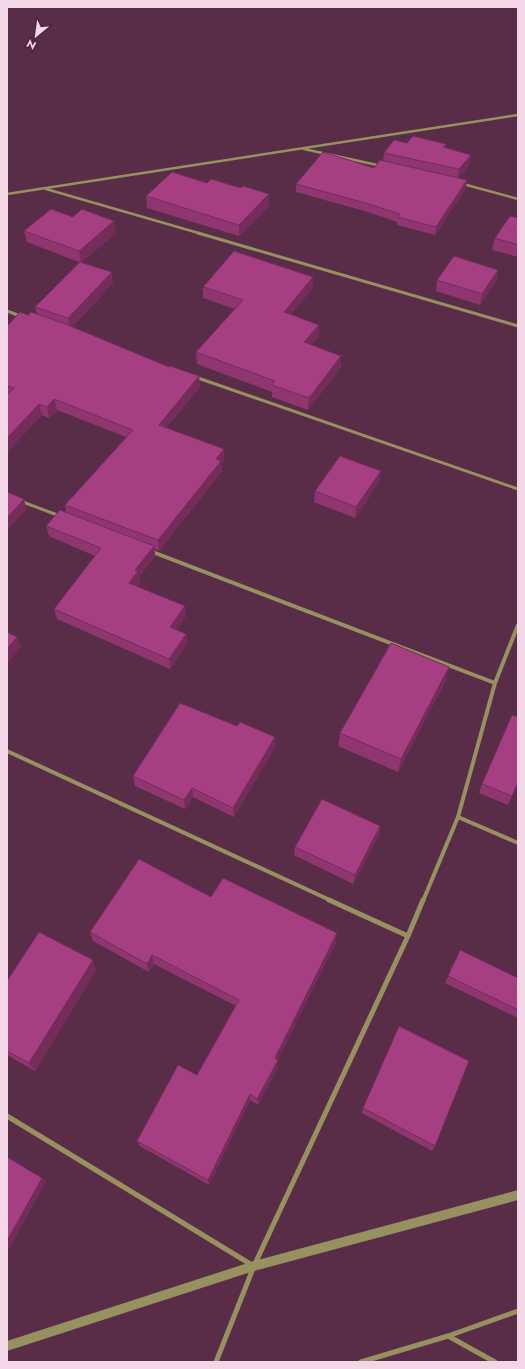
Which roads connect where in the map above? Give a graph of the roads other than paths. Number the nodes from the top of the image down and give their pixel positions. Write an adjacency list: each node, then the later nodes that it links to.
1 (518, 114): 2 (street)
2 (302, 148): 3 (street); 5 (street)
3 (385, 167)
4 (461, 184): 7 (street)
5 (43, 189): 6 (street); 10 (street)
6 (7, 194)
7 (518, 199)
8 (7, 311): 9 (street)
9 (30, 319)
10 (518, 326)
11 (187, 374): 12 (street)
12 (518, 489)
13 (14, 499): 14 (street)
14 (66, 519)
15 (148, 550): 17 (street)
16 (518, 626): 17 (street)
17 (495, 683): 19 (street)
18 (7, 751): 21 (street)
19 (458, 817): 20 (street); 21 (street)
20 (518, 843)
21 (408, 936): 24 (street)
22 (7, 1116): 24 (street)
23 (518, 1195): 24 (street)
24 (254, 1266): 27 (street); 28 (street)
25 (518, 1311): 26 (street)
26 (448, 1336): 29 (street); 30 (street)
27 (7, 1346)
28 (216, 1362)
29 (361, 1362)
30 (495, 1362)

